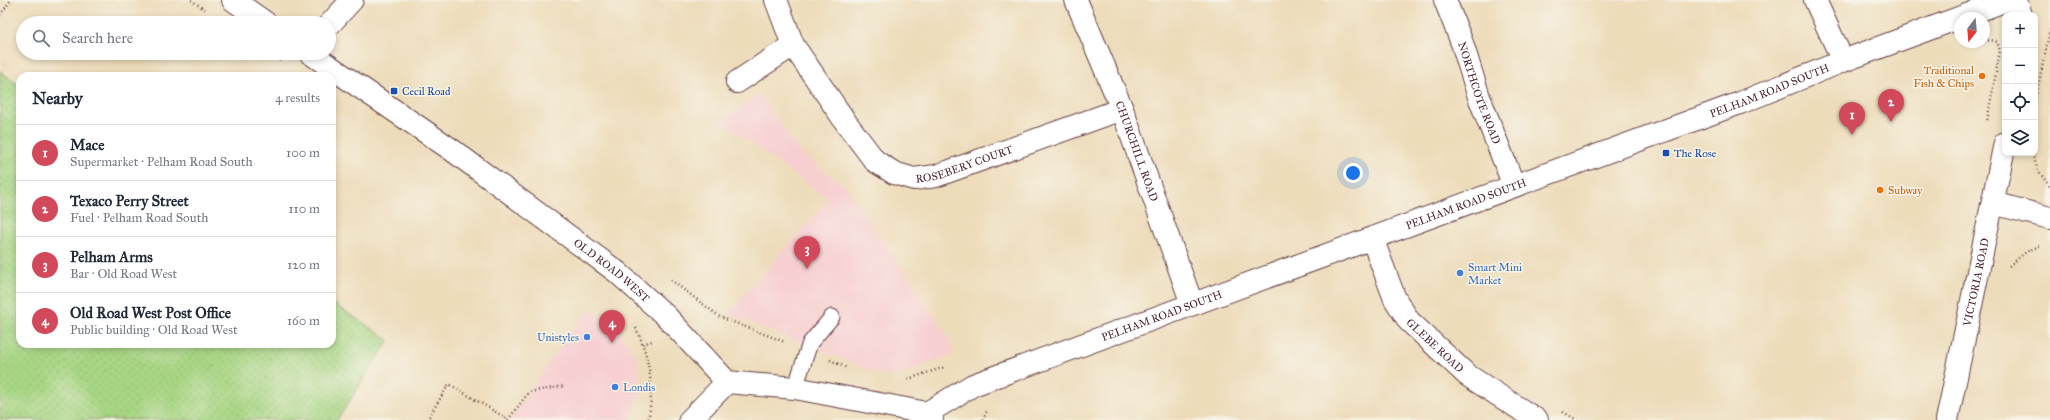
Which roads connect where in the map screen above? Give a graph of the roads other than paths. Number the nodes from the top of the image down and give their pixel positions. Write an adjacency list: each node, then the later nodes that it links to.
1 (233, 0): 10 (street)
2 (352, 0): 11 (street)
3 (776, 0): 12 (street, ROSEBERY COURT)
4 (1076, 0): 16 (street, CHURCHILL ROAD)
5 (1445, 0): 18 (street, NORTHCOTE ROAD)
6 (1815, 0): 14 (street)
7 (2007, 0): 14 (street, PELHAM ROAD SOUTH)
8 (2016, 0): 9 (street)
9 (2020, 12)
10 (256, 16)
11 (336, 17)
12 (793, 45): 15 (street); 16 (street, ROSEBERY COURT)
13 (320, 60): 24 (street, OLD ROAD WEST)
14 (1843, 61): 18 (street, PELHAM ROAD SOUTH)
15 (737, 82)
16 (1122, 109): 22 (street, CHURCHILL ROAD)
17 (2003, 156): 19 (street, VICTORIA ROAD)
18 (1514, 186): 21 (street, PELHAM ROAD SOUTH)
19 (1994, 203): 20 (street); 29 (street, VICTORIA ROAD)
20 (2050, 218)
21 (1372, 238): 22 (street, PELHAM ROAD SOUTH); 28 (street, GLEBE ROAD)
22 (1192, 304): 26 (street, PELHAM ROAD SOUTH)
23 (832, 317): 25 (lane)
24 (727, 382): 25 (street); 27 (street)
25 (795, 388): 26 (street)
26 (929, 417)
27 (690, 420)
28 (1537, 420)
29 (1947, 420)

